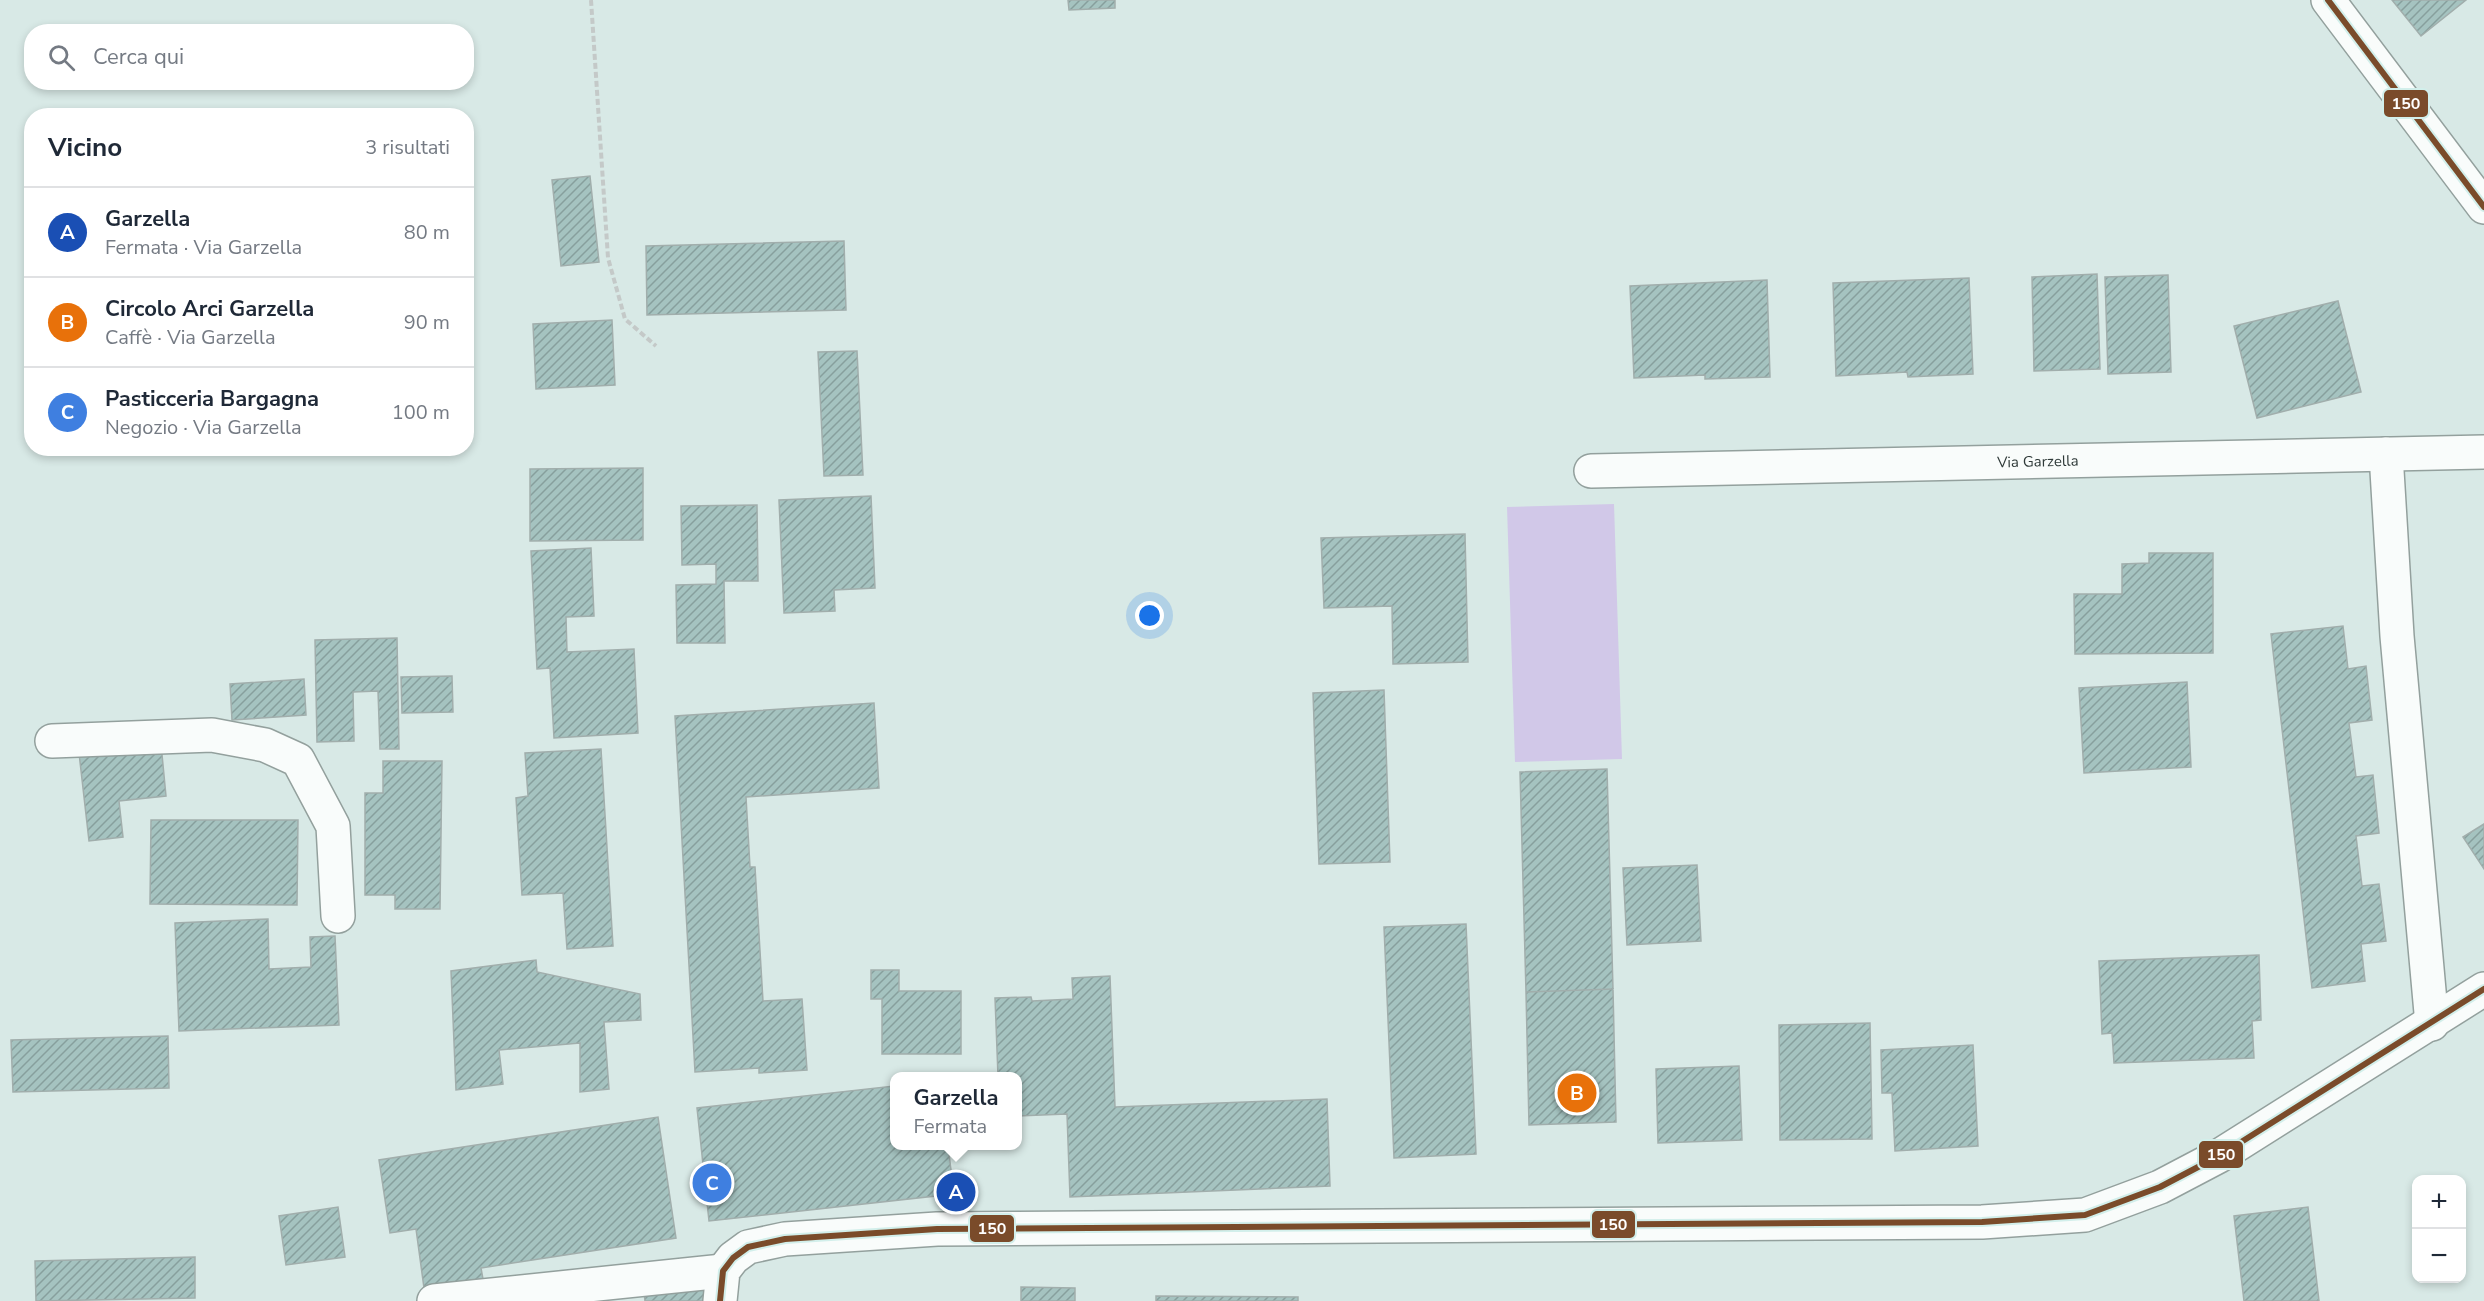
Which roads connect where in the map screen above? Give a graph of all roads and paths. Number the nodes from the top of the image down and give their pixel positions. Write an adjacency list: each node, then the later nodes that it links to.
1 (591, 0): 4 (path)
2 (2328, 0): 3 (street)
3 (2484, 207)
4 (656, 346)
5 (2484, 452): 6 (street, Via Garzella)
6 (2386, 454): 7 (street, Via Garzella); 11 (street)
7 (1591, 471)
8 (52, 741): 9 (street)
9 (338, 916)
10 (2484, 989): 11 (street)
11 (2433, 1024): 12 (street)
12 (721, 1286): 13 (street)
13 (434, 1301)

